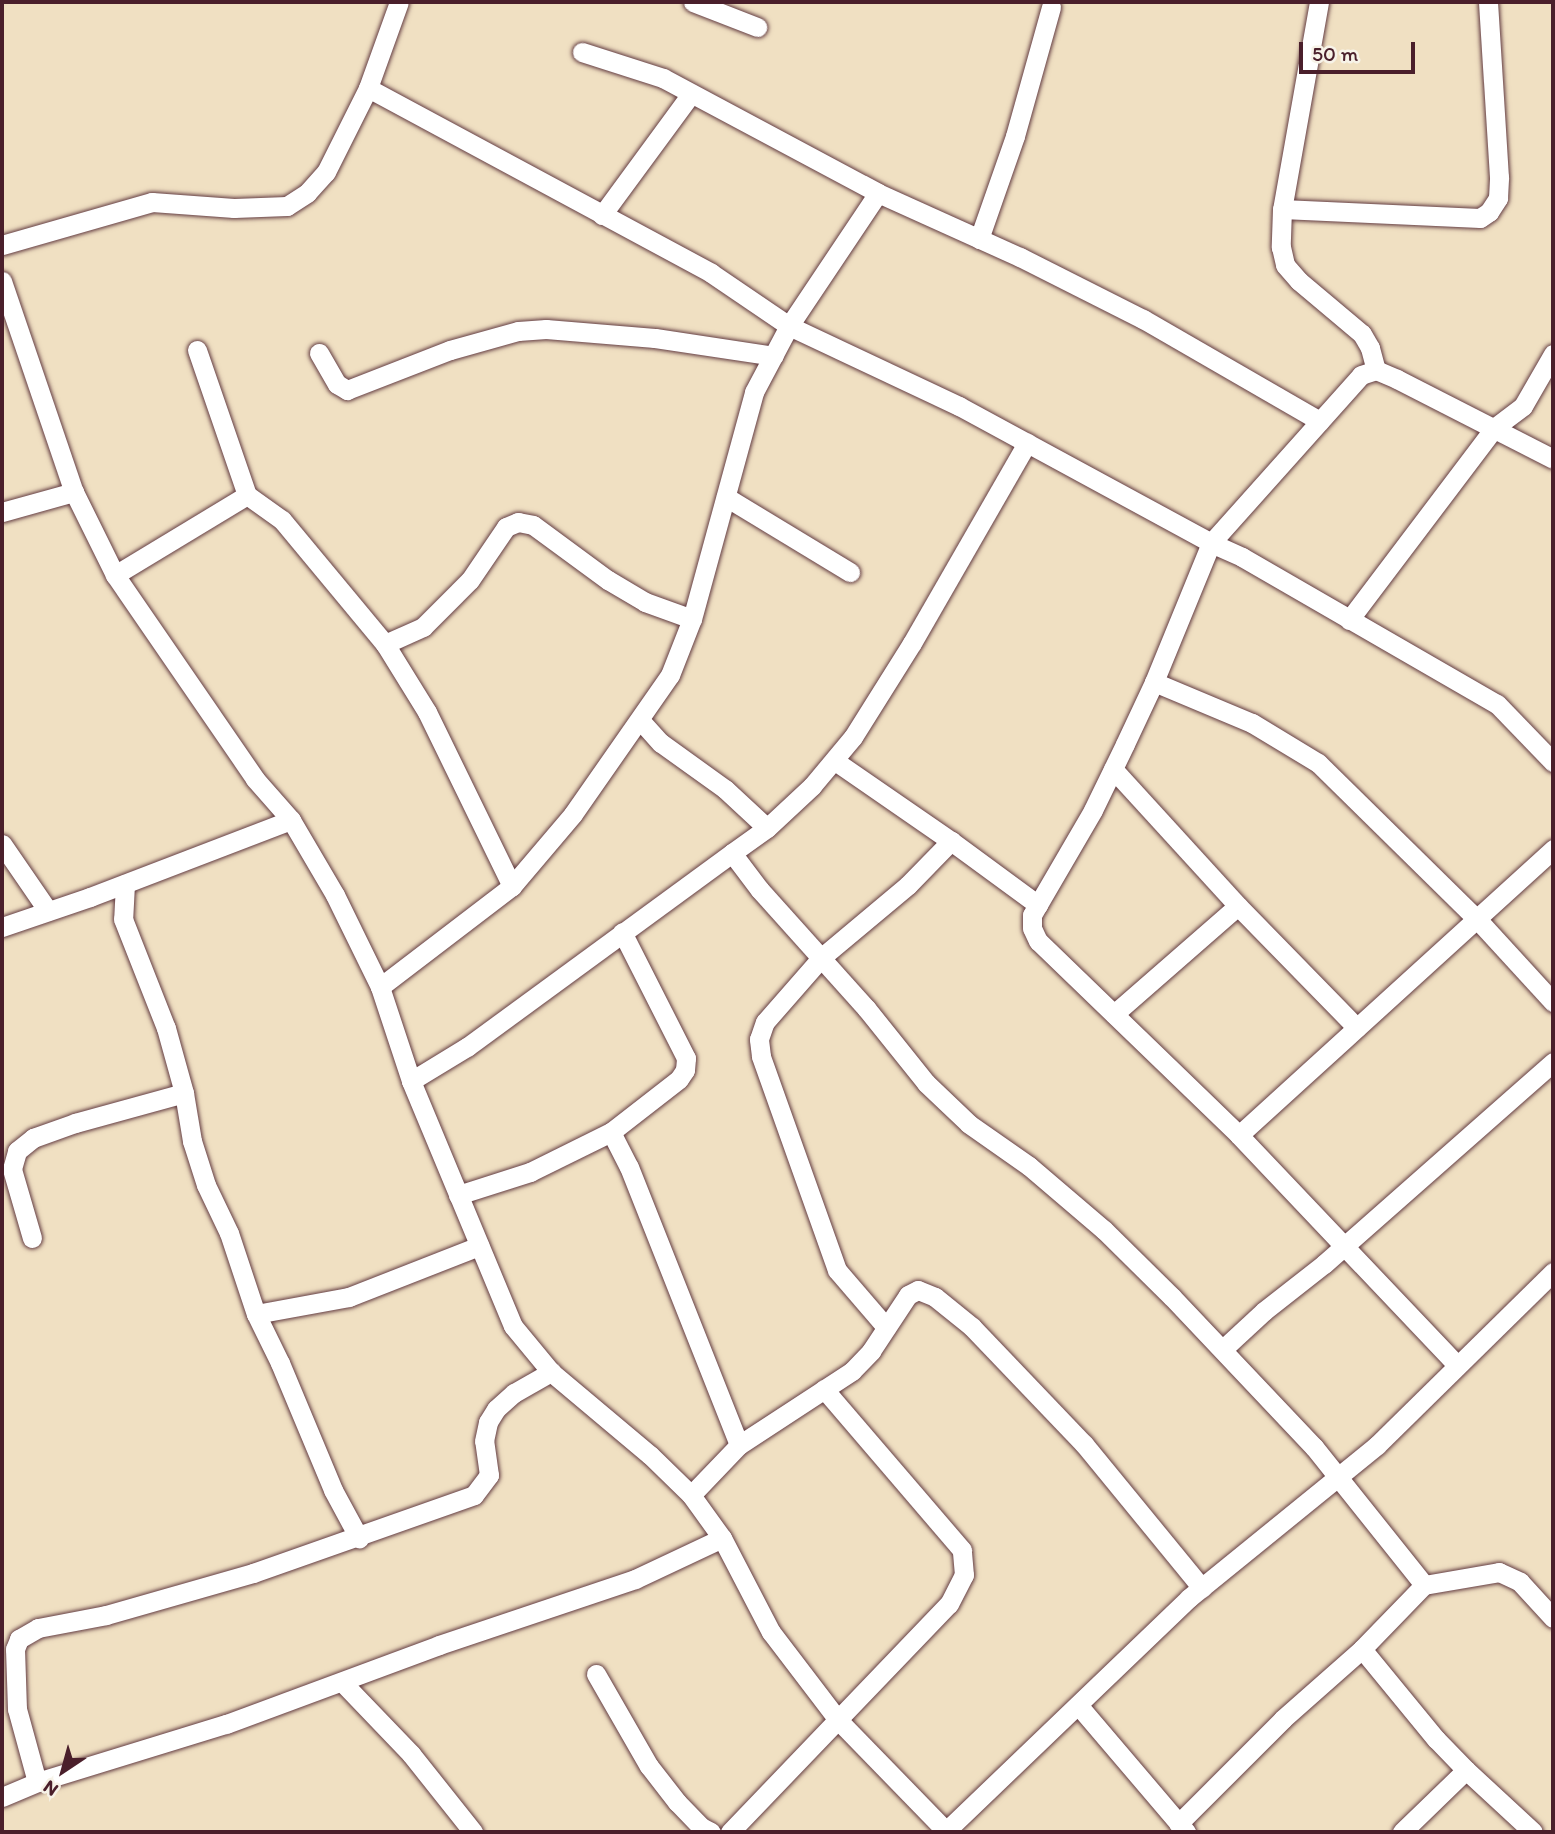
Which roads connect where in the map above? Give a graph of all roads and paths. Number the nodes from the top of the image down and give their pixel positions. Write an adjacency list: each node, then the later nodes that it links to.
1 (399, 2): 8 (street)
2 (693, 2): 6 (street)
3 (1319, 2): 11 (street)
4 (1488, 2): 11 (street)
5 (1051, 7): 13 (street)
6 (757, 27)
7 (582, 52): 9 (street)
8 (368, 88): 12 (street); 14 (street)
9 (691, 94): 10 (street); 12 (street)
10 (878, 193): 13 (street); 16 (street)
11 (1282, 209): 21 (street)
12 (602, 215): 16 (street)
13 (979, 239): 22 (street)
14 (2, 245)
15 (2, 281): 26 (street)
16 (789, 326): 20 (street); 24 (street)
17 (197, 351): 27 (street)
18 (320, 353): 20 (street)
19 (1553, 354): 23 (street)
20 (774, 356): 28 (street)
21 (1376, 370): 22 (street); 23 (street)
22 (1320, 421): 30 (street)
23 (1494, 428): 25 (street); 34 (street)
24 (1027, 443): 30 (street); 38 (street)
25 (1553, 458)
26 (74, 492): 29 (street); 32 (street)
27 (247, 495): 32 (street); 35 (street)
28 (726, 497): 31 (street); 33 (street)
29 (2, 512)
30 (1211, 543): 34 (street); 36 (street)
31 (850, 572)
32 (114, 575): 41 (street)
33 (692, 619): 35 (street); 37 (street)
34 (1349, 620): 39 (street)
35 (385, 645): 48 (street)
36 (1154, 682): 40 (street); 54 (street)
37 (640, 720): 42 (street); 48 (street)
38 (835, 761): 42 (street); 43 (street)
39 (1553, 762)
40 (1113, 769): 50 (street); 51 (street)
41 (291, 820): 47 (street); 58 (street)
42 (767, 828): 46 (street)
43 (951, 841): 50 (street); 57 (street)
44 (2, 844): 52 (street)
45 (1553, 849): 54 (street)
46 (732, 853): 56 (street); 57 (street)
47 (125, 884): 49 (street); 53 (street)
48 (512, 886): 58 (street)
49 (90, 897): 52 (street); 53 (street)
50 (1038, 905): 60 (street)
51 (1238, 906): 60 (street); 61 (street)
52 (48, 911): 55 (street)
53 (123, 919): 64 (street)
54 (1477, 919): 59 (street); 61 (street)
55 (2, 927)
56 (622, 932): 63 (street); 65 (street)
57 (822, 957): 73 (street); 74 (street)
58 (380, 987): 63 (street)
59 (1553, 1002)
60 (1114, 1014): 66 (street)
61 (1357, 1028): 66 (street)
62 (1553, 1062): 69 (street)
63 (411, 1081): 67 (street)
64 (184, 1093): 68 (street); 72 (street)
65 (611, 1132): 67 (street); 78 (street)
66 (1239, 1135): 69 (street)
67 (458, 1195): 70 (street)
68 (32, 1238)
69 (1344, 1245): 74 (street); 75 (street)
70 (479, 1246): 72 (street); 76 (street)
71 (1553, 1272): 75 (street)
72 (256, 1314): 81 (street)
73 (886, 1327): 77 (street); 84 (street)
74 (1223, 1349): 79 (street)
75 (1457, 1365): 79 (street)
76 (551, 1372): 80 (street); 81 (street)
77 (824, 1389): 78 (street); 90 (street)
78 (739, 1445): 80 (street)
79 (1340, 1478): 83 (street); 84 (street)
80 (691, 1495): 82 (street)
81 (359, 1538): 92 (street)
82 (722, 1538): 88 (street); 90 (street)
83 (1423, 1585): 85 (street); 86 (street)
84 (1202, 1588): 89 (street)
85 (1553, 1618)
86 (1362, 1649): 91 (street); 94 (street)
87 (596, 1674): 97 (street)
88 (342, 1682): 92 (street); 96 (street)
89 (1078, 1705): 94 (street); 95 (street)
90 (838, 1720): 95 (street); 98 (street)
91 (1466, 1770): 99 (street); 100 (street)
92 (37, 1782): 93 (street)
93 (2, 1797)
94 (1182, 1828)
95 (947, 1831)
96 (473, 1832)
97 (711, 1832)
98 (730, 1832)
99 (1402, 1832)
100 (1533, 1832)

